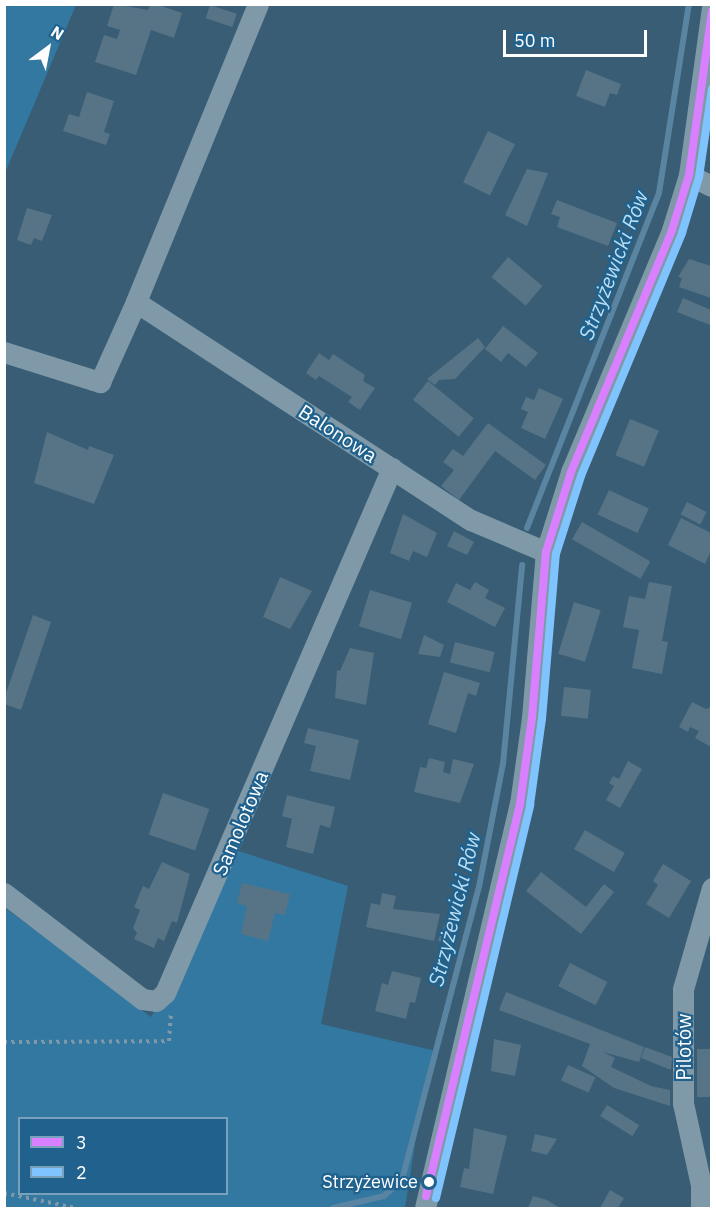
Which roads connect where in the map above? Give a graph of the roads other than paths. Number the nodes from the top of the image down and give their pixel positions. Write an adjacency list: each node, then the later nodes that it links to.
1 (258, 4): 5 (street)
2 (711, 9): 3 (street)
3 (689, 175): 4 (street); 8 (street)
4 (711, 186)
5 (136, 302): 6 (street); 7 (street, Balonowa)
6 (4, 352)
7 (392, 468): 8 (street, Balonowa); 10 (street, Samolotowa)
8 (546, 552): 11 (street)
9 (711, 888): 12 (street, Pilotów)
10 (4, 893)
11 (425, 1209)
12 (701, 1209)

